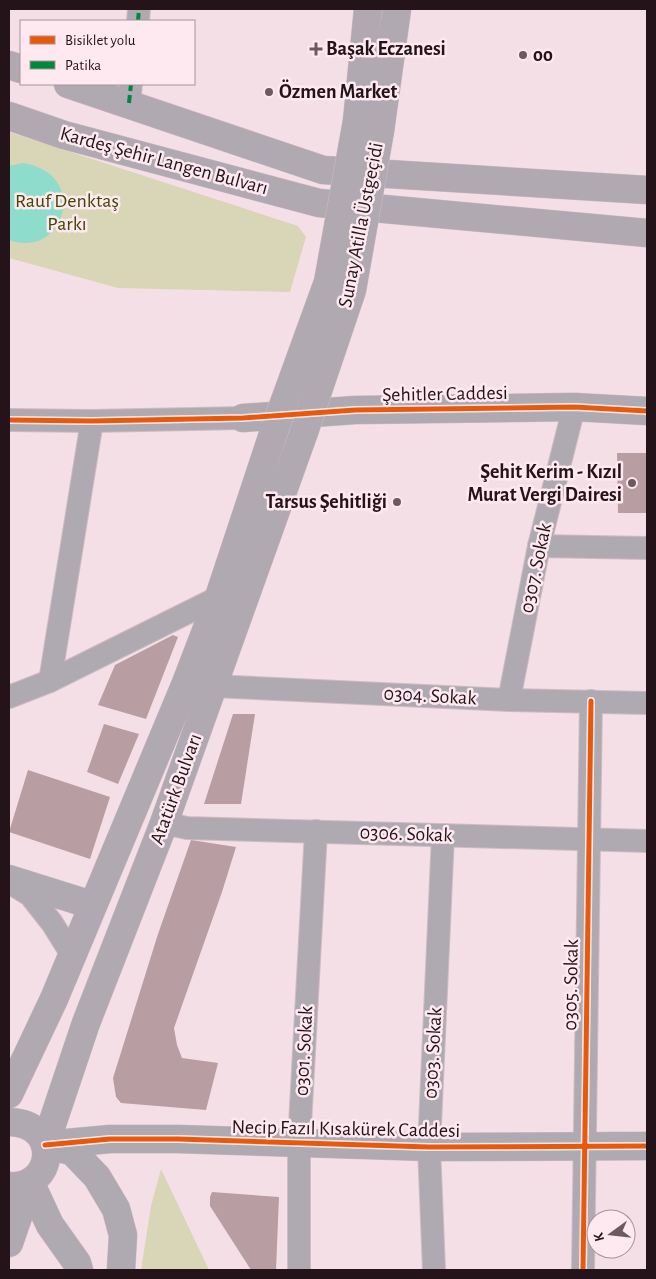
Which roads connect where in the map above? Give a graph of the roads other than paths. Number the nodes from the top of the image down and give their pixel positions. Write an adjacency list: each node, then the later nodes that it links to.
1 (368, 9): 6 (main road)
2 (397, 9): 6 (main road)
3 (74, 85): 4 (main road, Kardeş Şehir Langen Bulvarı)
4 (130, 94): 7 (main road, Kardeş Şehir Langen Bulvarı)
5 (9, 116): 8 (main road, Kardeş Şehir Langen Bulvarı)
6 (368, 126): 14 (main road, Sunay Atilla Üstgeçidi, bridge); 17 (main road, Sunay Atilla Üstgeçidi, bridge)
7 (647, 190)
8 (647, 233)
9 (574, 407): 10 (street, Şehitler Caddesi); 11 (street, Şehitler Caddesi); 15 (street, 0307. Sokak)
10 (647, 411)
11 (243, 418): 13 (street)
12 (9, 420): 13 (street)
13 (92, 421): 18 (street)
14 (304, 432): 19 (main road, Atatürk Bulvarı)
15 (539, 546): 16 (street); 21 (street, 0307. Sokak)
16 (647, 548)
17 (219, 597): 18 (street); 31 (main road, Sunay Atilla Üstgeçidi)
18 (50, 681): 20 (street)
19 (212, 686): 21 (street, 0304. Sokak); 24 (main road, Atatürk Bulvarı)
20 (9, 697)
21 (509, 700): 22 (street, 0304. Sokak)
22 (591, 701): 23 (street, 0304. Sokak); 27 (street, 0305. Sokak)
23 (647, 703)
24 (164, 823): 25 (street, 0306. Sokak); 36 (main road, Atatürk Bulvarı)
25 (316, 832): 26 (street, 0306. Sokak); 35 (street, 0301. Sokak)
26 (443, 835): 27 (street, 0306. Sokak); 39 (street, 0303. Sokak)
27 (588, 839): 28 (street, 0306. Sokak); 37 (street, 0305. Sokak)
28 (647, 841)
29 (9, 879): 31 (street)
30 (9, 883): 32 (street)
31 (92, 905): 32 (main road, Sunay Atilla Üstgeçidi)
32 (72, 955): 33 (main road, Sunay Atilla Üstgeçidi)
33 (9, 1094)
34 (9, 1122): 36 (main road)
35 (299, 1144): 36 (street, Necip Fazıl Kısakürek Caddesi); 39 (street, Necip Fazıl Kısakürek Caddesi); 44 (street, 0301. Sokak)
36 (45, 1145): 40 (main road, Atatürk Bulvarı); 43 (street)
37 (584, 1146): 38 (street, Necip Fazıl Kısakürek Caddesi); 39 (street, Necip Fazıl Kısakürek Caddesi); 46 (street, 0305. Sokak)
38 (647, 1146)
39 (429, 1147): 45 (street, 0303. Sokak)
40 (20, 1184): 41 (main road); 42 (street)
41 (9, 1243)
42 (80, 1270)
43 (121, 1270)
44 (299, 1270)
45 (434, 1270)
46 (583, 1270)

